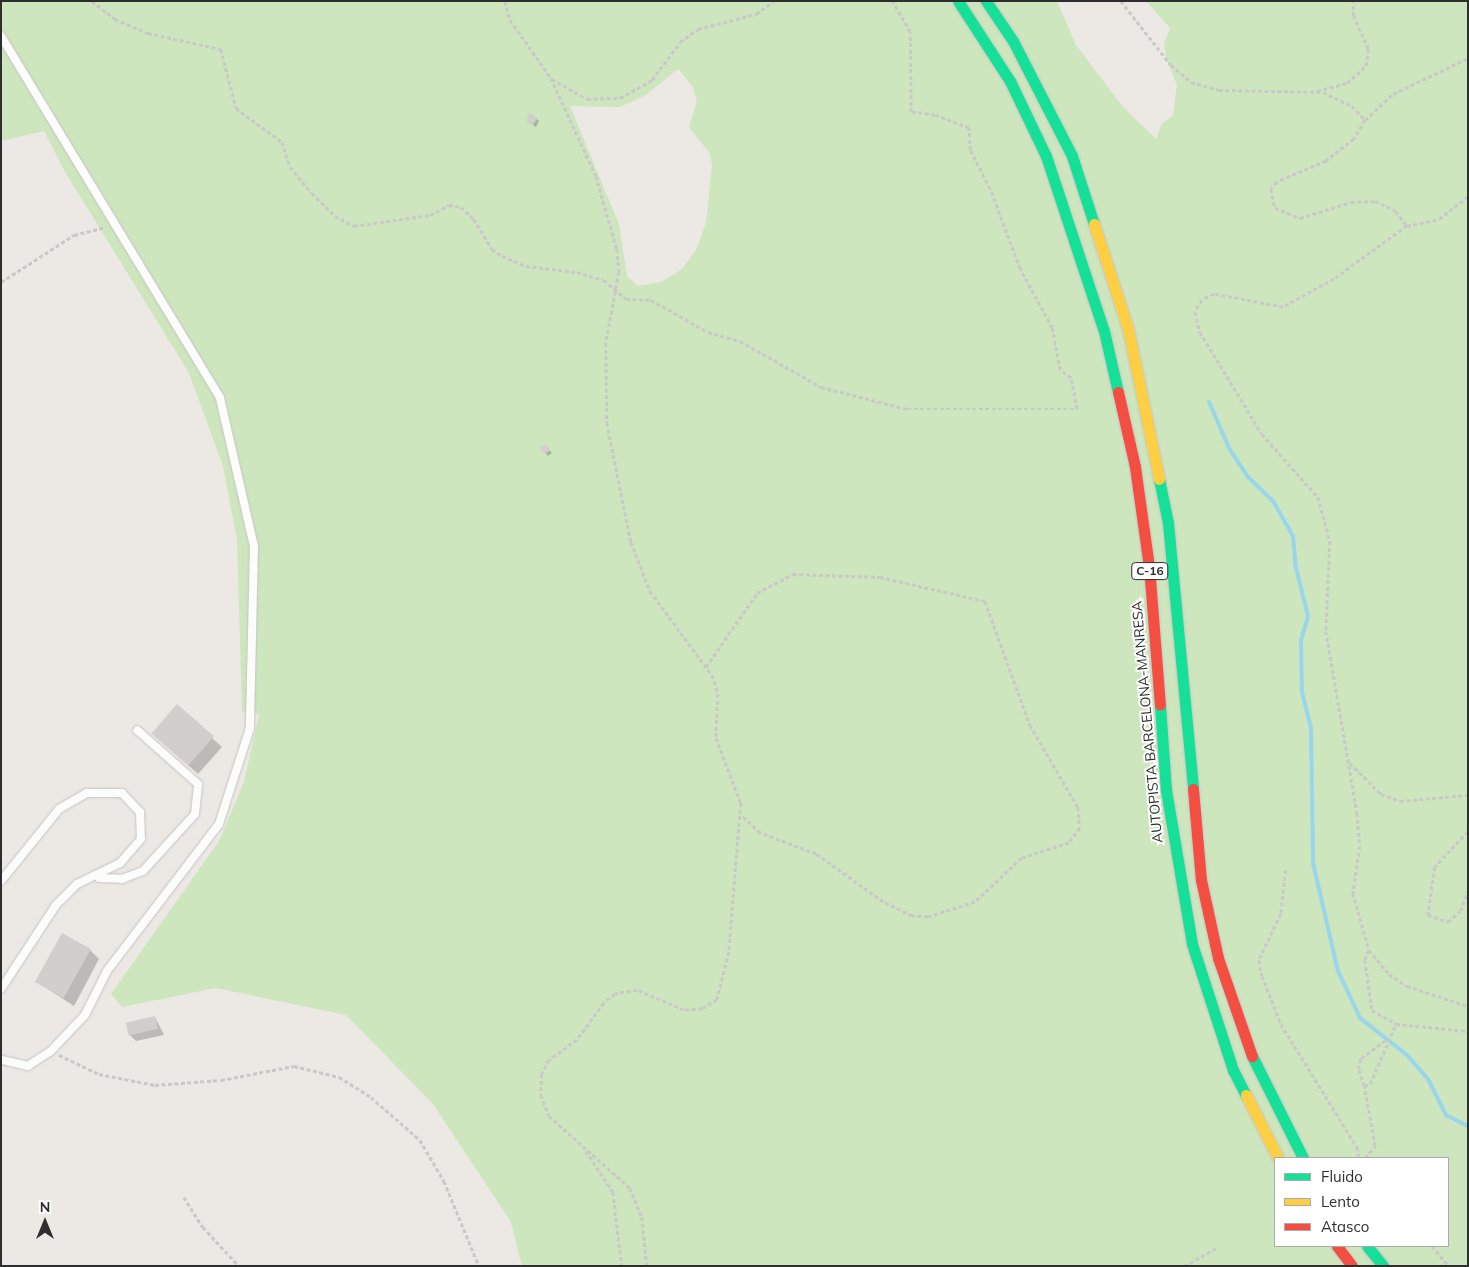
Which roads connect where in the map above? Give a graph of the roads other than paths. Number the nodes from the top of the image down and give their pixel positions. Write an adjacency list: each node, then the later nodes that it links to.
1 (958, 1): 9 (highway, AUTOPISTA BARCELONA-MANRESA / C-16)
2 (986, 1): 10 (highway, C-16)
3 (1, 36): 8 (lane)
4 (137, 730): 5 (lane)
5 (99, 878): 6 (lane); 7 (lane)
6 (1, 881)
7 (1, 990)
8 (1, 1060)
9 (1277, 1157)
10 (1302, 1157)
11 (1338, 1247): 13 (highway)
12 (1368, 1247): 14 (highway)
13 (1352, 1266)
14 (1383, 1266)

